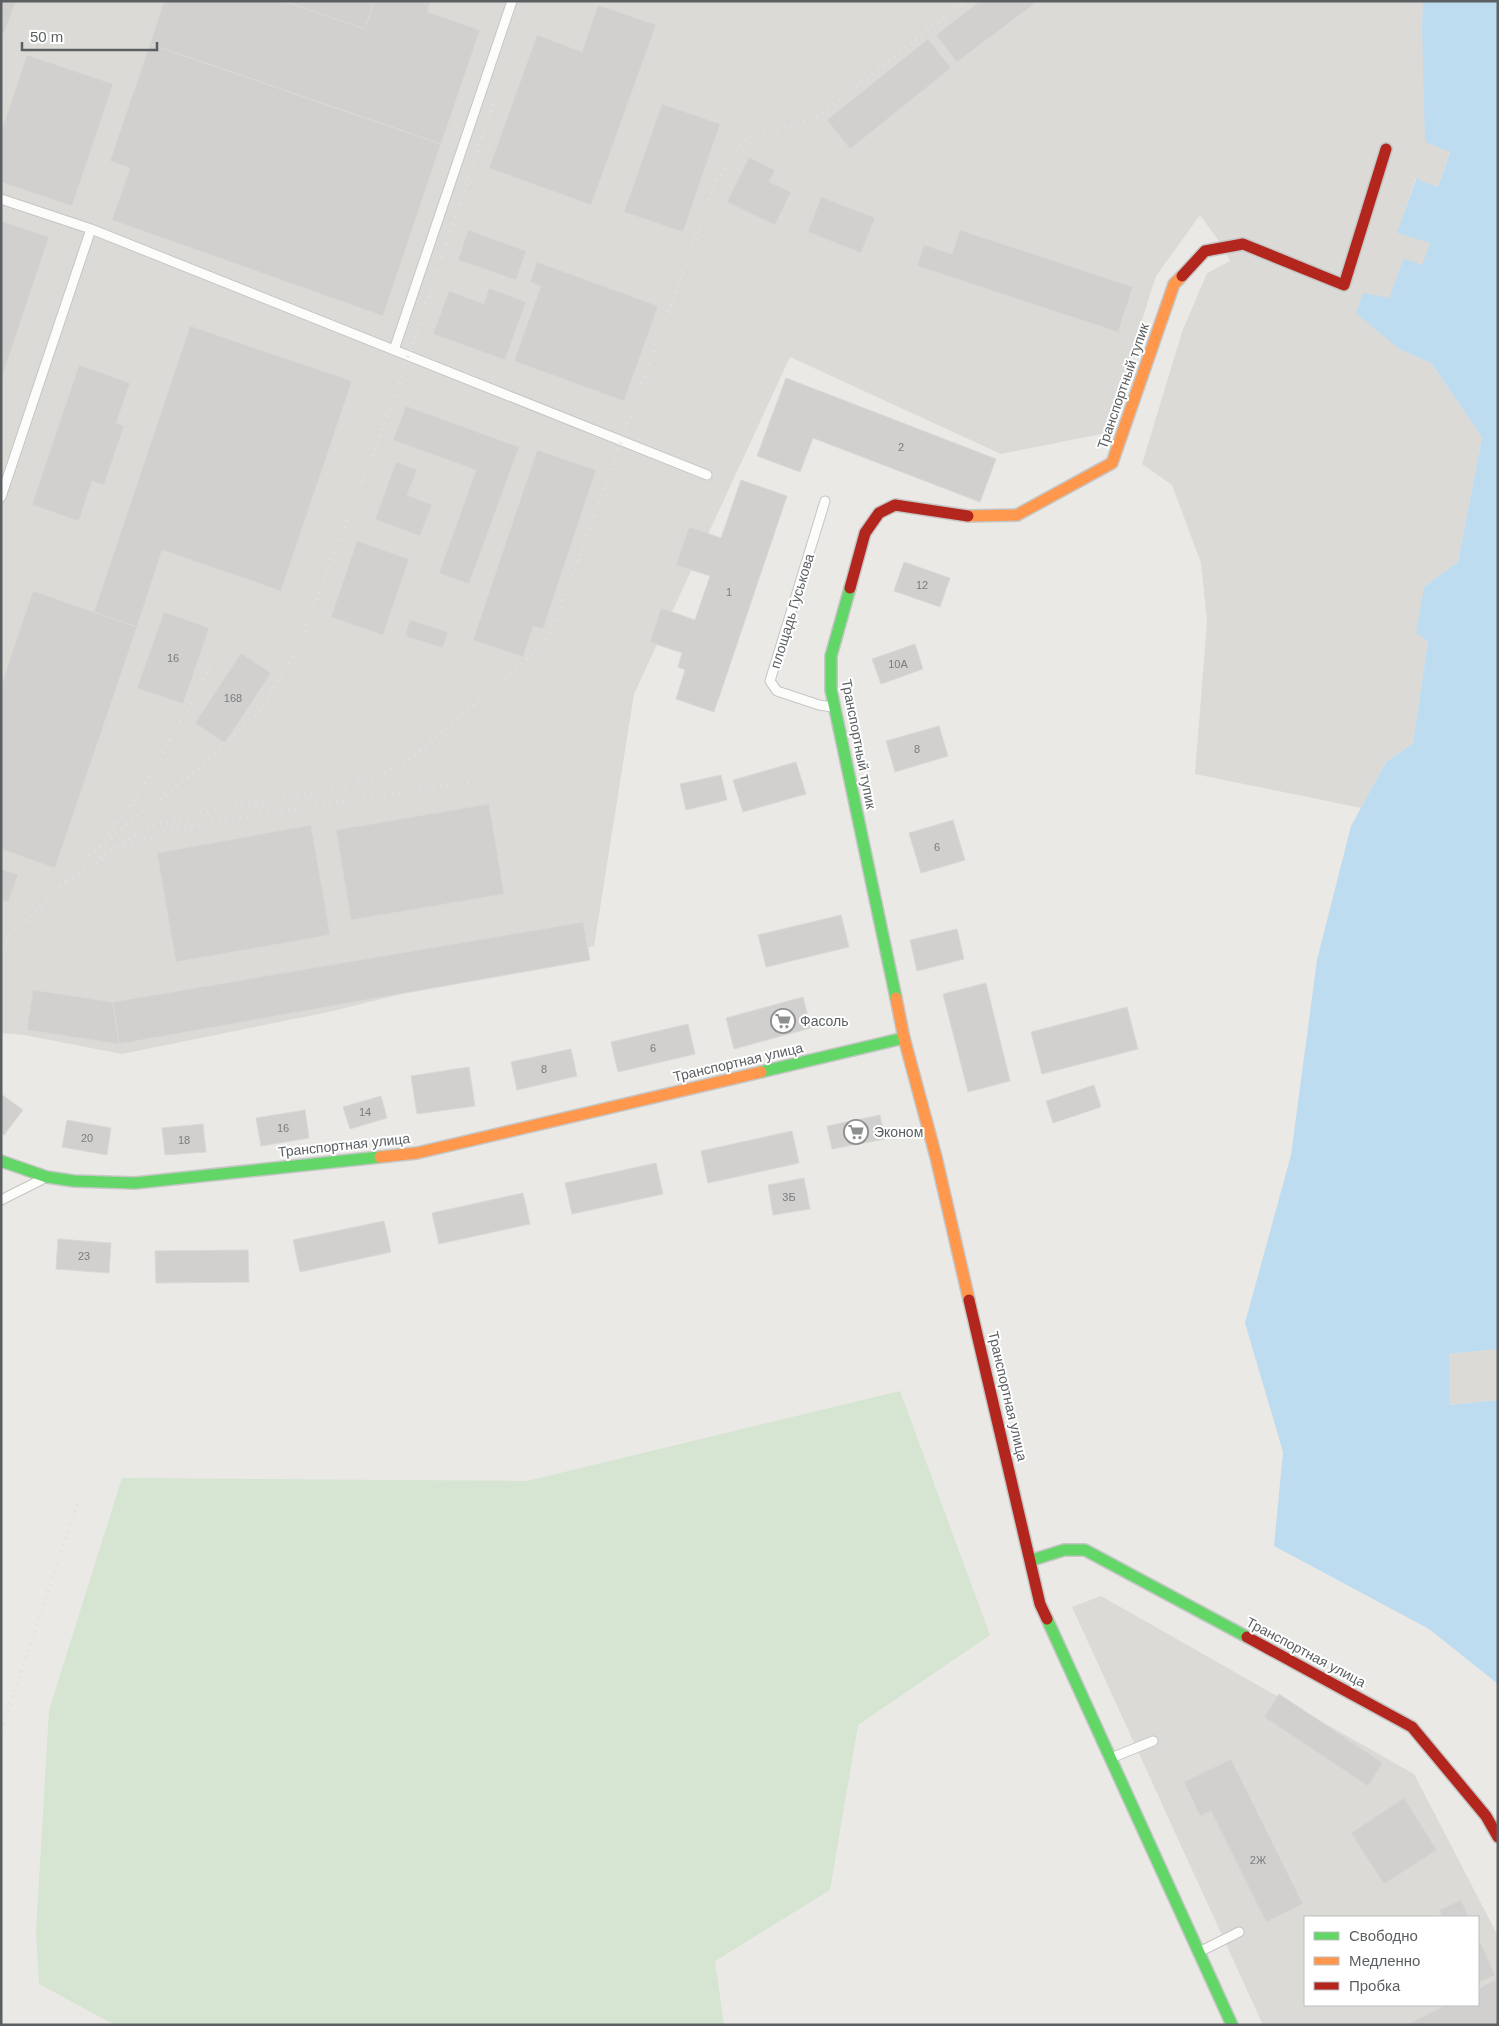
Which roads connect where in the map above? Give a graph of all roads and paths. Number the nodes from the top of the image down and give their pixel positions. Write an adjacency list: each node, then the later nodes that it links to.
1 (512, 1): 5 (lane)
2 (1386, 149): 9 (street, Транспортный тупик)
3 (1, 199): 4 (lane)
4 (91, 229): 5 (lane); 7 (lane)
5 (394, 350): 6 (lane)
6 (707, 475)
7 (1, 497)
8 (825, 501): 9 (lane, площадь Гуськова)
9 (835, 708): 10 (street, Транспортный тупик)
10 (904, 1038): 12 (street, Транспортная улица); 14 (street, Транспортная улица)
11 (1, 1161): 12 (street, Транспортная улица)
12 (47, 1176): 13 (lane)
13 (1, 1200)
14 (1032, 1560): 16 (street, Транспортная улица); 17 (street, Транспортная улица)
15 (1153, 1741): 16 (lane)
16 (1111, 1758): 19 (street, Транспортная улица)
17 (1498, 1837)
18 (1240, 1932): 19 (lane)
19 (1199, 1952): 20 (street, Транспортная улица)
20 (1232, 2025)

